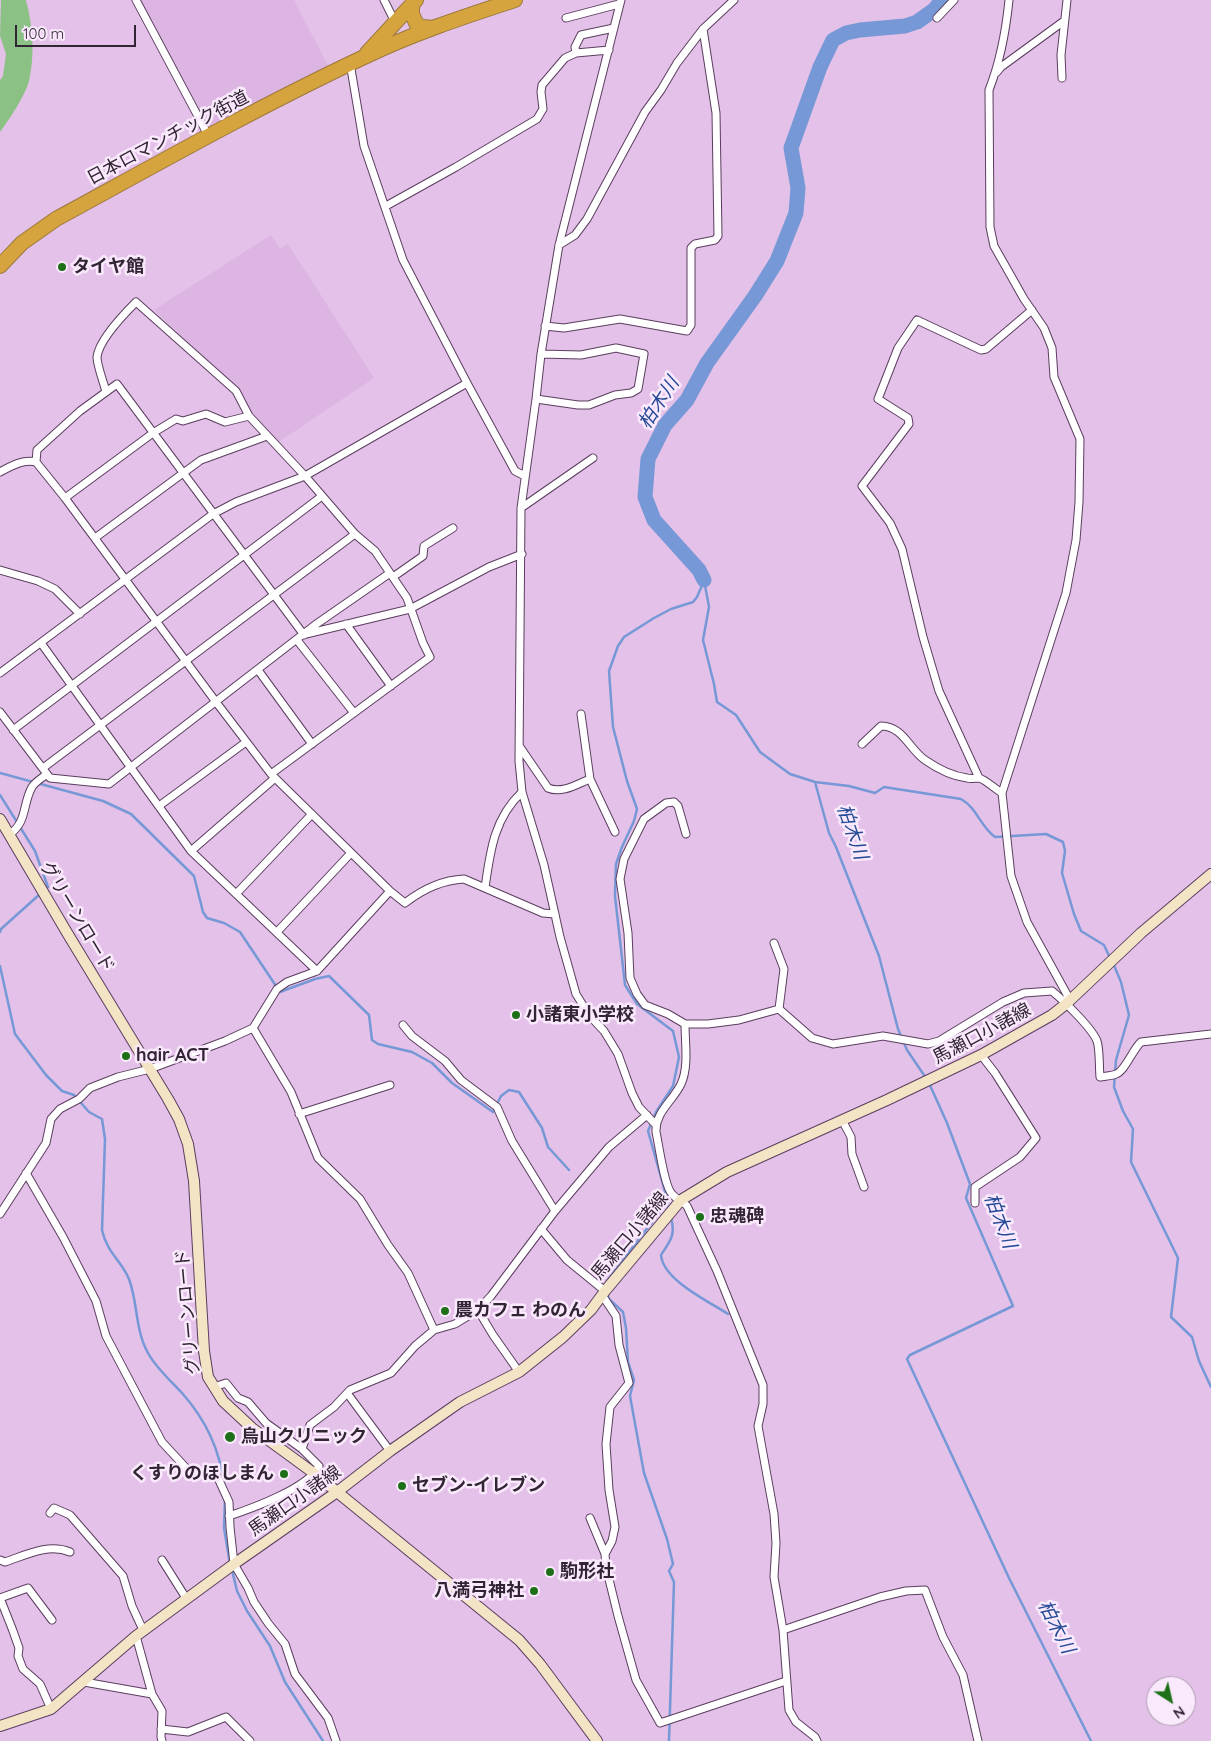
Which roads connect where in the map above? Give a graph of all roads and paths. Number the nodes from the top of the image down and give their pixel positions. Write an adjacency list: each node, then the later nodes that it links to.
1 (136, 0): 23 (street)
2 (384, 0): 13 (street)
3 (515, 0): 14 (highway, 日本ロマンチック街道)
4 (734, 0): 16 (street)
5 (954, 0): 11 (street)
6 (1009, 0): 21 (street)
7 (1067, 0): 12 (street)
8 (414, 2): 13 (highway); 14 (highway)
9 (620, 2): 10 (street); 15 (street)
10 (566, 18)
11 (937, 18)
12 (1064, 21): 21 (street); 22 (street)
13 (395, 22): 19 (highway)
14 (433, 28): 19 (highway, 日本ロマンチック街道)
15 (614, 28): 17 (street); 18 (street)
16 (703, 29): 25 (street); 28 (street)
17 (609, 50): 18 (street); 25 (street)
18 (576, 53): 24 (street)
19 (363, 57): 20 (highway, 日本ロマンチック街道)
20 (350, 63): 23 (highway, 日本ロマンチック街道); 24 (street)
21 (995, 76): 27 (street)
22 (1062, 78)
23 (209, 137): 26 (highway, 日本ロマンチック街道)
24 (386, 206): 30 (street)
25 (559, 245): 28 (street)
26 (0, 266)
27 (1032, 310): 80 (street); 83 (street)
28 (545, 326): 29 (street)
29 (540, 354): 32 (street); 32 (street)
30 (466, 383): 40 (street); 41 (street)
31 (106, 392): 33 (street); 34 (street); 37 (street)
32 (536, 399): 41 (street)
33 (249, 416): 34 (street); 35 (street)
34 (153, 434): 39 (street); 43 (street)
35 (267, 436): 39 (street); 40 (street)
36 (593, 458): 44 (street)
37 (36, 462): 38 (street); 43 (street)
38 (0, 472)
39 (182, 473): 45 (street); 48 (street)
40 (305, 476): 42 (street); 45 (street)
41 (525, 476): 44 (street)
42 (322, 496): 47 (street); 50 (street)
43 (65, 498): 48 (street)
44 (521, 508): 49 (street)
45 (213, 514): 50 (street); 53 (street)
46 (453, 528): 52 (street)
47 (355, 534): 52 (street); 54 (street)
48 (95, 538): 53 (street)
49 (522, 554): 55 (street); 76 (street)
50 (244, 555): 54 (street); 57 (street)
51 (0, 570): 56 (street)
52 (391, 575): 55 (street); 59 (street)
53 (126, 580): 56 (street); 57 (street)
54 (274, 595): 59 (street); 62 (street)
55 (410, 608): 58 (street); 66 (street)
56 (80, 614): 61 (street)
57 (156, 622): 62 (street); 65 (street)
58 (346, 624): 59 (street); 66 (street)
59 (304, 635): 60 (street)
60 (297, 640): 63 (street); 69 (street)
61 (41, 642): 64 (street); 65 (street)
62 (186, 661): 67 (street); 71 (street)
63 (258, 670): 67 (street); 74 (street)
64 (0, 673)
65 (72, 685): 71 (street); 72 (street)
66 (391, 686): 69 (street)
67 (216, 702): 73 (street); 77 (street)
68 (0, 712): 72 (street)
69 (354, 713): 74 (street)
70 (581, 714): 81 (street)
71 (101, 725): 77 (street); 78 (street)
72 (14, 730): 78 (street)
73 (246, 742): 79 (street); 84 (street)
74 (312, 744): 79 (street)
75 (862, 744): 80 (street)
76 (520, 747): 81 (street); 82 (street)
77 (132, 767): 78 (street); 84 (street)
78 (45, 771): 89 (street)
79 (273, 776): 85 (street); 90 (street)
80 (979, 778): 83 (street)
81 (590, 779): 87 (street)
82 (522, 792): 93 (street); 96 (street)
83 (1002, 793): 100 (street)
84 (159, 806): 90 (street)
85 (312, 814): 91 (street); 95 (street)
86 (0, 819): 89 (main road, グリーンロード)
87 (615, 832)
88 (686, 834): 102 (street)
89 (9, 835): 107 (main road, グリーンロード)
90 (192, 850): 95 (street)
91 (351, 853): 94 (street); 97 (street)
92 (1211, 874): 100 (main road, 馬瀬口小諸線)
93 (484, 888): 94 (street); 96 (street)
94 (390, 891): 99 (street)
95 (236, 894): 97 (street)
96 (555, 914): 110 (street)
97 (277, 932): 99 (street)
98 (774, 943): 101 (street)
99 (317, 971): 104 (street)
100 (1068, 1002): 101 (street); 105 (street); 106 (main road, 馬瀬口小諸線)
101 (779, 1009): 102 (street)
102 (685, 1024): 112 (street)
103 (403, 1025): 117 (street)
104 (253, 1028): 107 (street); 109 (street)
105 (1211, 1034)
106 (981, 1055): 111 (main road, 馬瀬口小諸線); 116 (street)
107 (150, 1069): 113 (street); 124 (main road, グリーンロード)
108 (390, 1085): 109 (street)
109 (299, 1114): 122 (street)
110 (647, 1115): 112 (street); 117 (street)
111 (842, 1120): 114 (street); 115 (main road, 馬瀬口小諸線)
112 (656, 1125): 115 (street)
113 (26, 1174): 118 (street); 131 (street)
114 (864, 1188)
115 (681, 1200): 120 (main road, 馬瀬口小諸線); 140 (street)
116 (975, 1203)
117 (554, 1211): 119 (street)
118 (0, 1214)
119 (541, 1229): 120 (street); 121 (street)
120 (603, 1293): 123 (main road, 馬瀬口小諸線); 134 (street)
121 (478, 1310): 122 (street); 123 (street)
122 (434, 1330): 125 (street)
123 (519, 1372): 127 (main road, 馬瀬口小諸線)
124 (214, 1386): 126 (street); 128 (main road, グリーンロード)
125 (347, 1393): 126 (street); 127 (street)
126 (302, 1449): 128 (street)
127 (390, 1451): 129 (main road, 馬瀬口小諸線)
128 (315, 1474): 129 (main road, グリーンロード); 131 (street)
129 (336, 1492): 137 (main road, 馬瀬口小諸線); 151 (main road, グリーンロード)
130 (50, 1513): 141 (street)
131 (229, 1516): 137 (street)
132 (590, 1518): 134 (street)
133 (70, 1552): 135 (street)
134 (605, 1554): 142 (street)
135 (0, 1560)
136 (162, 1560): 138 (street)
137 (234, 1564): 138 (main road, 馬瀬口小諸線); 150 (street)
138 (186, 1598): 141 (main road, 馬瀬口小諸線)
139 (52, 1620): 145 (street)
140 (783, 1630): 142 (street); 153 (street)
141 (140, 1633): 143 (main road, 馬瀬口小諸線); 144 (street)
142 (786, 1681): 152 (street)
143 (84, 1682): 144 (street); 145 (main road, 馬瀬口小諸線)
144 (152, 1694): 147 (street)
145 (51, 1709): 146 (main road, 馬瀬口小諸線)
146 (0, 1726)
147 (161, 1729): 148 (street); 149 (street)
148 (162, 1741)
149 (250, 1741)
150 (335, 1741)
151 (598, 1741)
152 (817, 1741)
153 (978, 1741)

